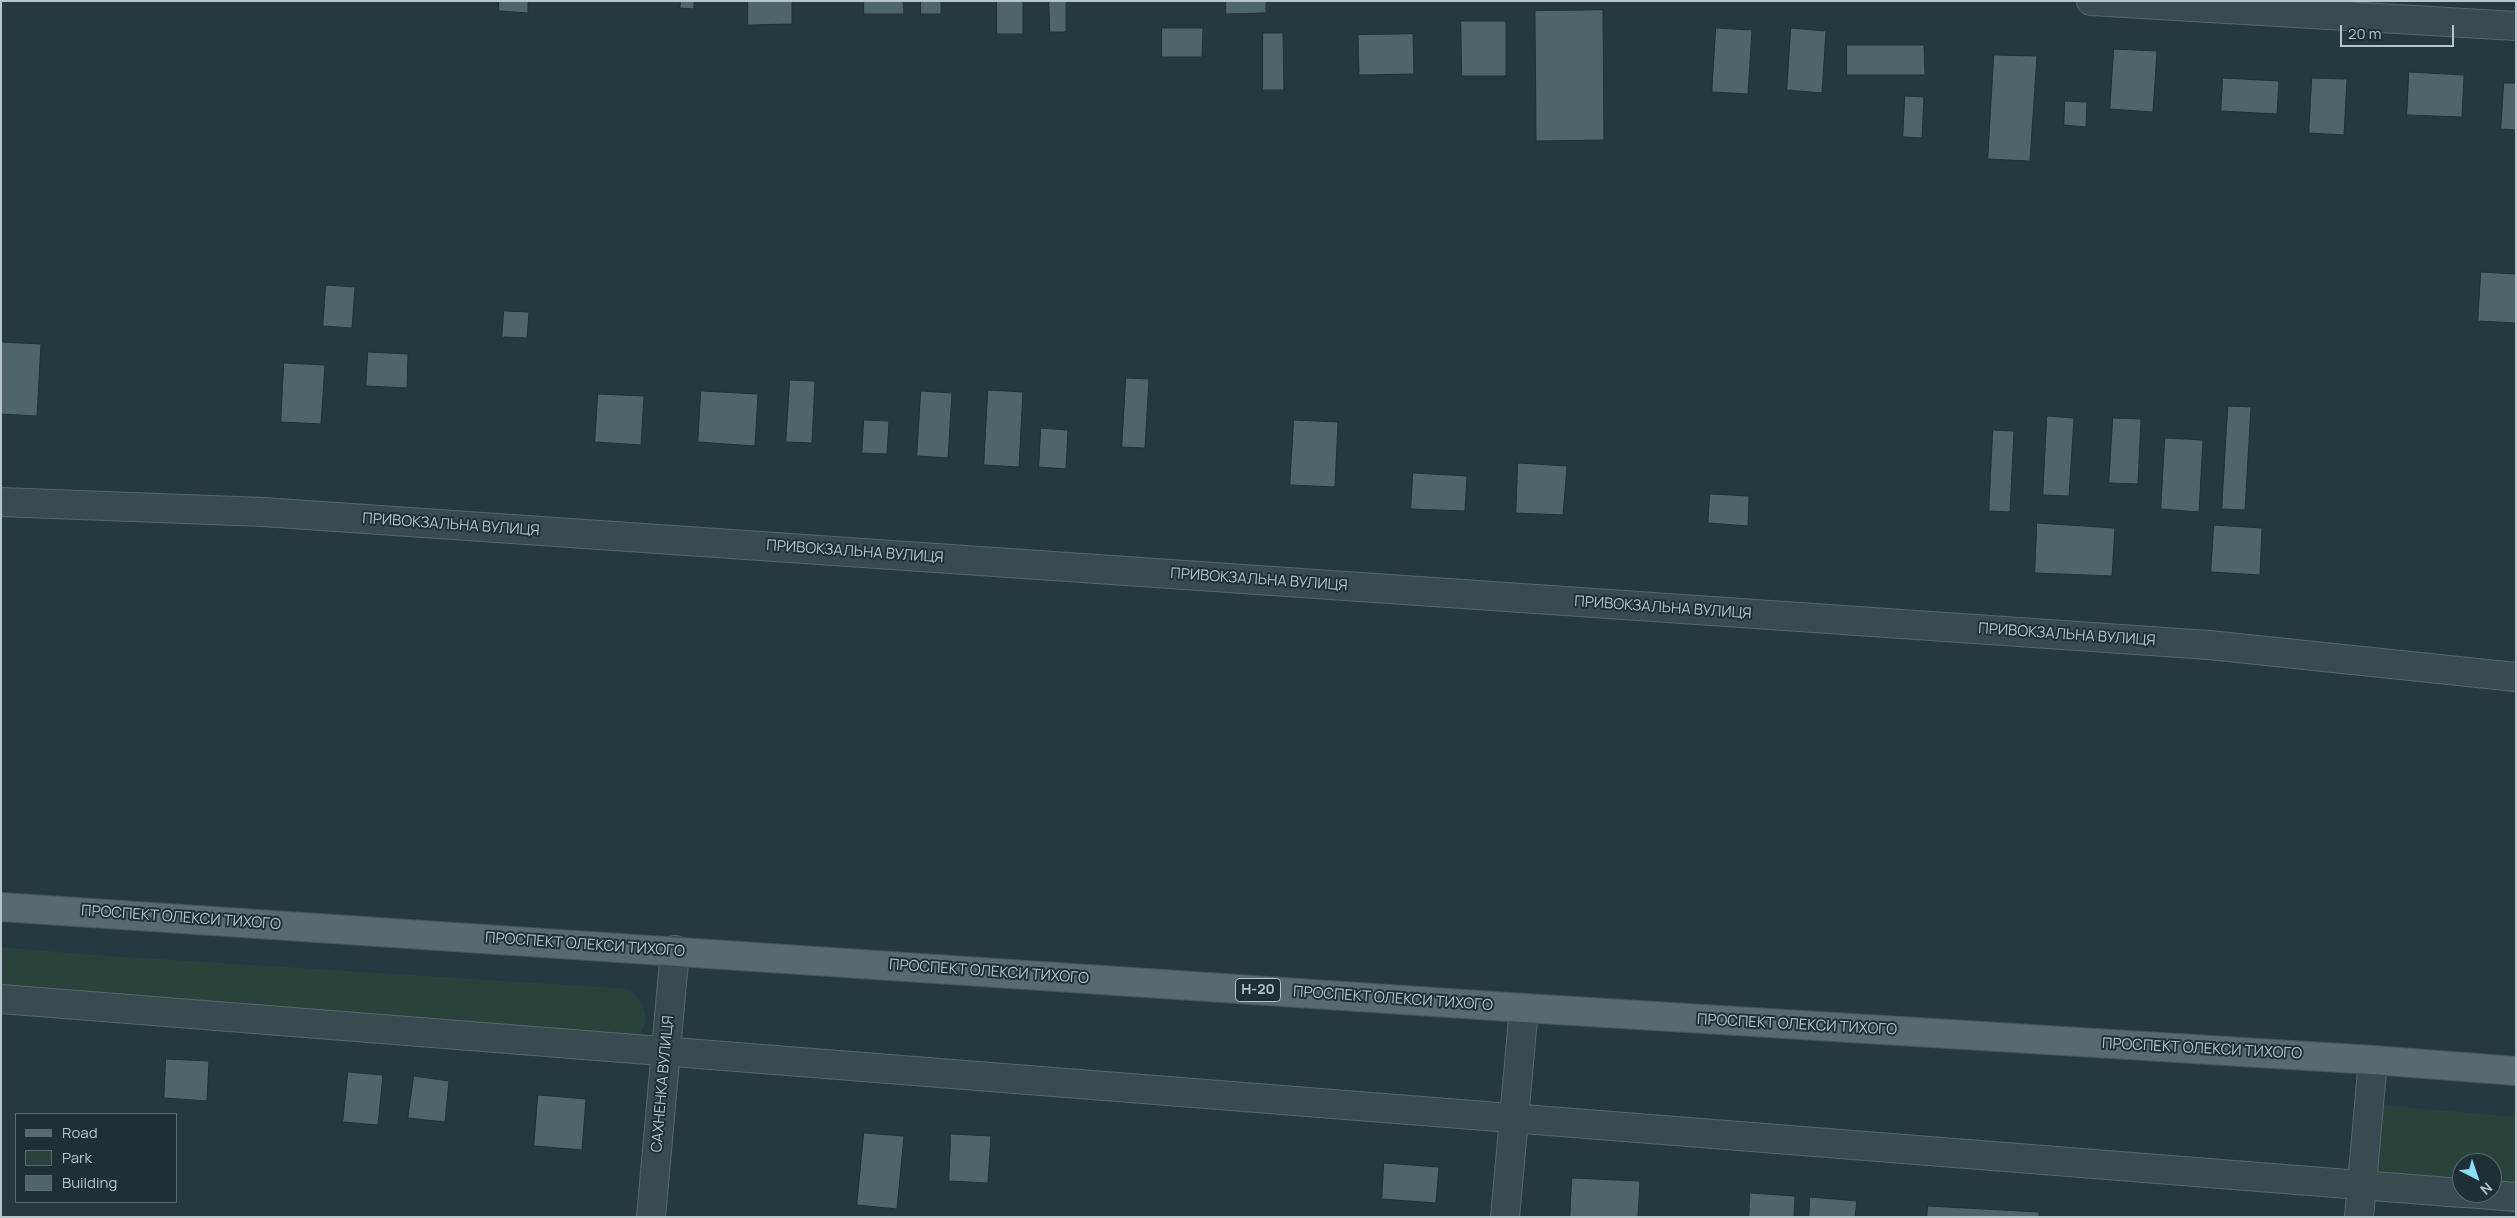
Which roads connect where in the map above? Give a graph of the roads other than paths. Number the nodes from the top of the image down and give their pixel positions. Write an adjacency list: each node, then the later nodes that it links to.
1 (2092, 1): 2 (street)
2 (2516, 26)
3 (1, 502): 4 (street, ПРИВОКЗАЛЬНА ВУЛИЦЯ)
4 (2516, 677)
5 (1, 907): 6 (main road, ПРОСПЕКТ ОЛЕКСИ ТИХОГО / Н-20)
6 (675, 950): 8 (main road, ПРОСПЕКТ ОЛЕКСИ ТИХОГО / Н-20); 9 (street, САХНЕНКА ВУЛИЦЯ)
7 (1, 999): 9 (street)
8 (1524, 1008): 10 (main road, ПРОСПЕКТ ОЛЕКСИ ТИХОГО / Н-20); 12 (street)
9 (666, 1052): 12 (street); 17 (street, САХНЕНКА ВУЛИЦЯ)
10 (2373, 1060): 11 (main road, ПРОСПЕКТ ОЛЕКСИ ТИХОГО / Н-20); 13 (street)
11 (2516, 1071)
12 (1514, 1118): 13 (street); 18 (street)
13 (2362, 1184): 14 (street); 19 (street)
14 (2452, 1192)
15 (2502, 1196): 16 (street)
16 (2516, 1197)
17 (651, 1217)
18 (1506, 1217)
19 (2360, 1217)

